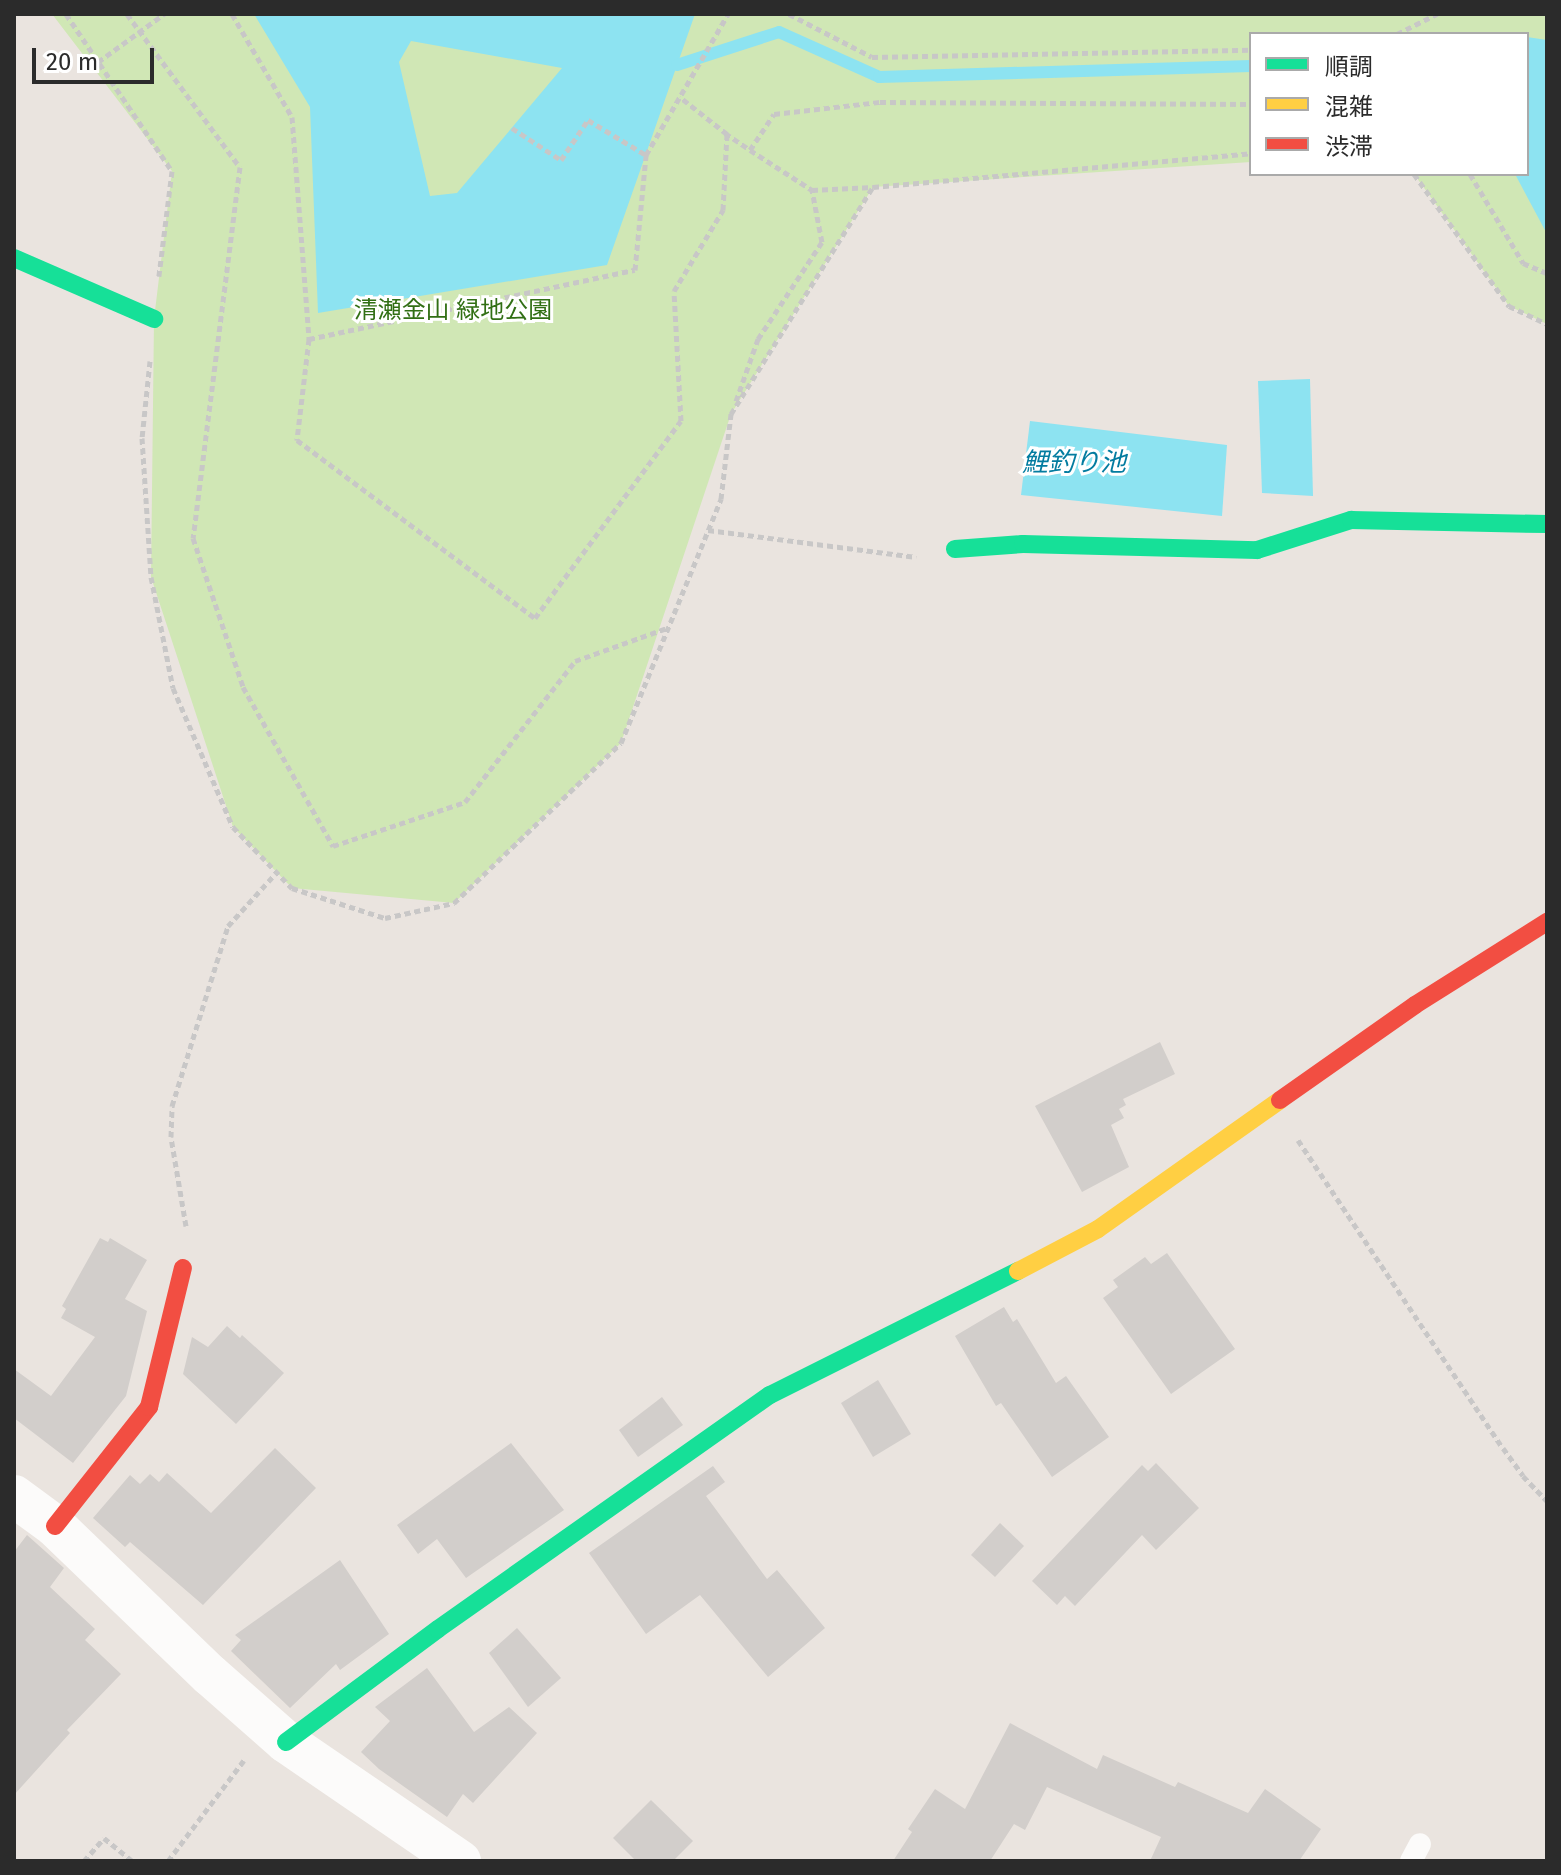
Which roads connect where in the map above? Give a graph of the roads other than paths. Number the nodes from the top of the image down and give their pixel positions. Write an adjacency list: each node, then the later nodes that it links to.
1 (14, 258): 2 (street)
2 (154, 319)
3 (1547, 524): 4 (street)
4 (955, 549)
5 (1547, 922): 9 (street)
6 (183, 1268): 8 (street)
7 (14, 1496): 8 (street)
8 (55, 1526): 9 (street)
9 (278, 1734): 10 (street)
10 (460, 1861)

